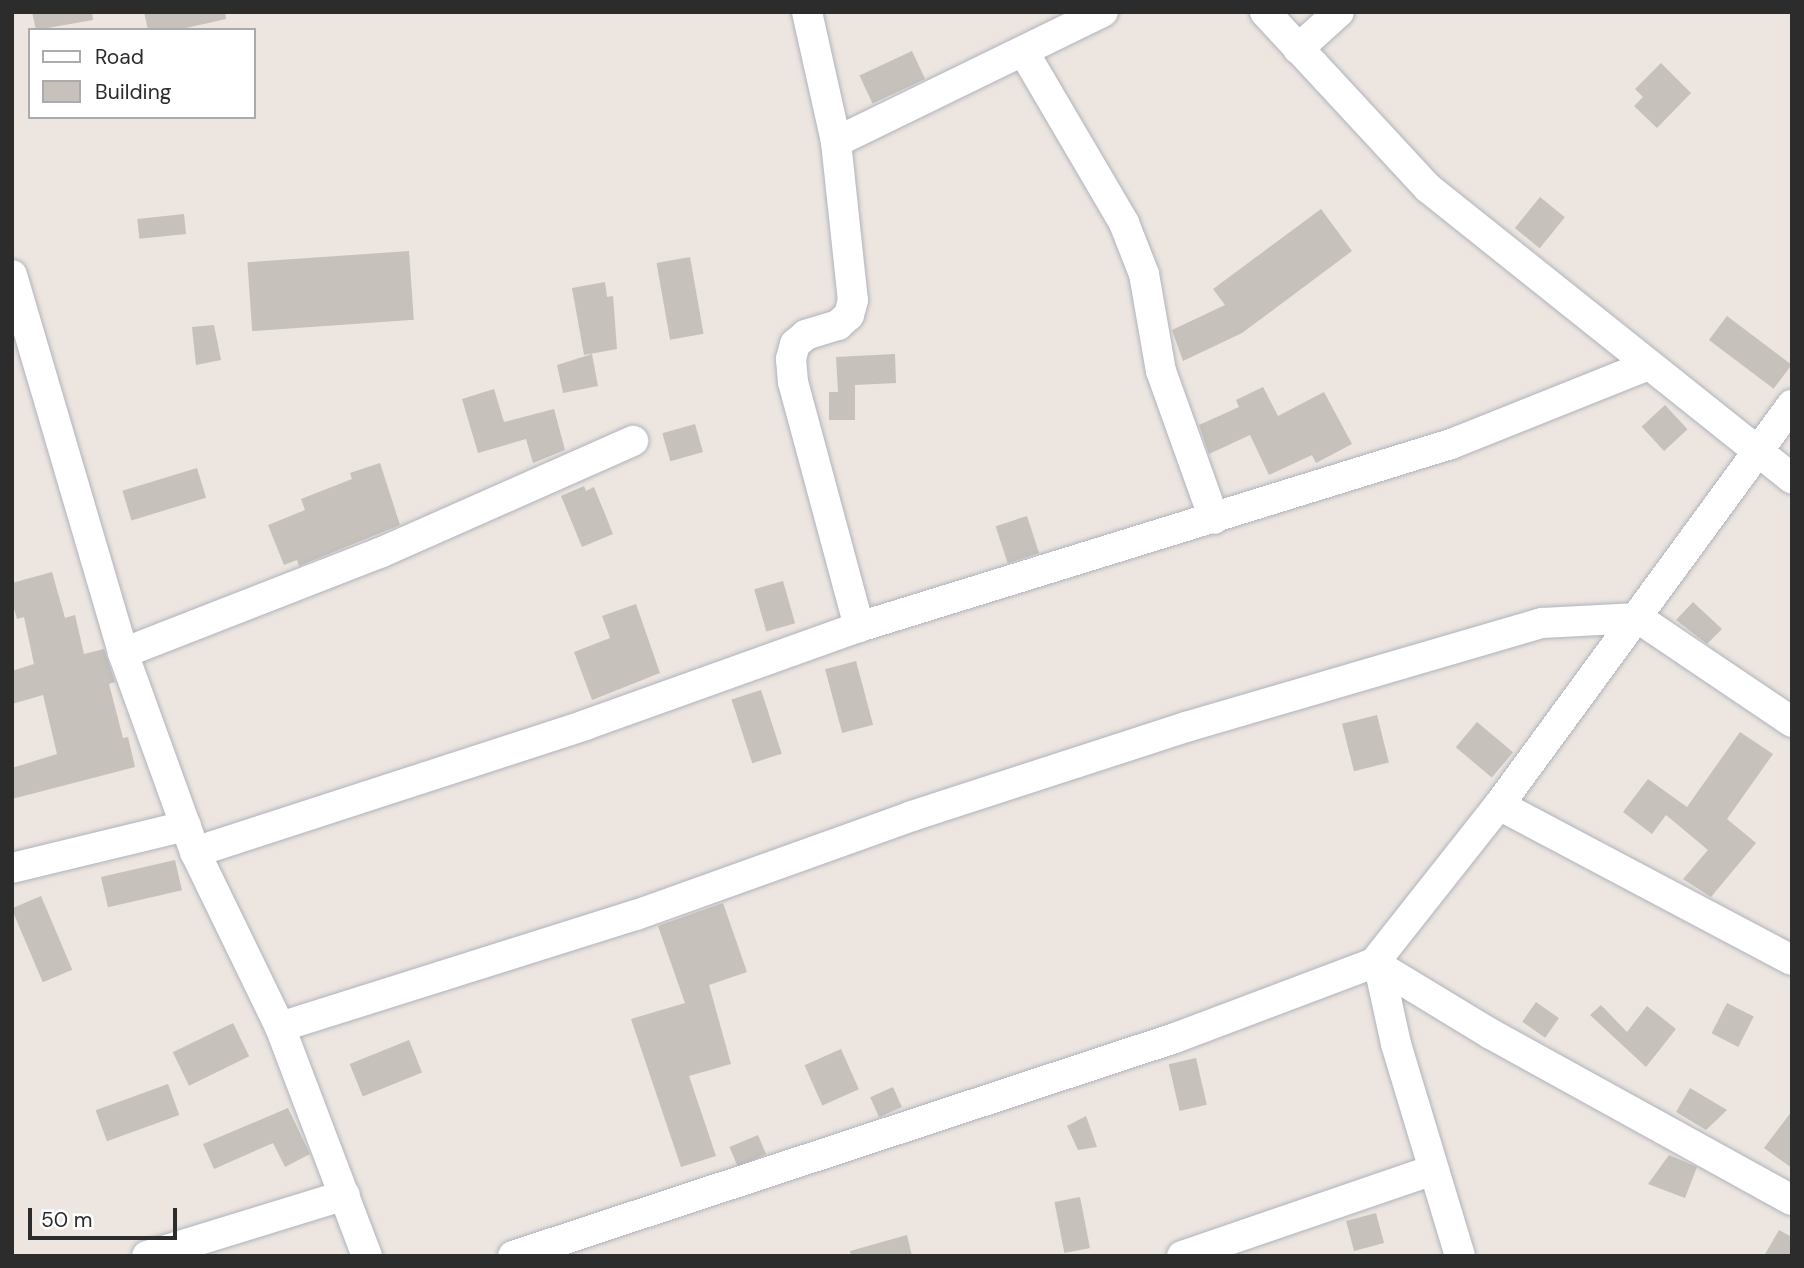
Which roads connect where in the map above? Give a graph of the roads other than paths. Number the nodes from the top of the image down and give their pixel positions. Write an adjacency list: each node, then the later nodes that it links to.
1 (807, 12): 7 (street)
2 (1103, 12): 6 (street)
3 (1265, 12): 5 (street)
4 (1339, 12): 5 (street)
5 (1298, 49): 9 (street)
6 (1025, 54): 7 (street); 14 (street)
7 (836, 142): 16 (street)
8 (12, 275): 17 (street)
9 (1649, 365): 12 (street); 14 (street)
10 (1792, 405): 12 (street)
11 (633, 441): 17 (street)
12 (1756, 453): 13 (street); 15 (street)
13 (1792, 479)
14 (1214, 519): 16 (street)
15 (1638, 618): 18 (street); 19 (street); 24 (street)
16 (859, 627): 20 (street)
17 (123, 653): 20 (street)
18 (1792, 722)
19 (1499, 805): 22 (street); 23 (street)
20 (190, 839): 21 (street); 24 (street)
21 (12, 868)
22 (1792, 960)
23 (1376, 964): 25 (street); 27 (street); 30 (street)
24 (280, 1027): 26 (street)
25 (1433, 1170): 31 (street); 32 (street)
26 (345, 1195): 28 (street); 29 (street)
27 (1792, 1200)
28 (146, 1256)
29 (367, 1256)
30 (513, 1256)
31 (1182, 1256)
32 (1460, 1256)

